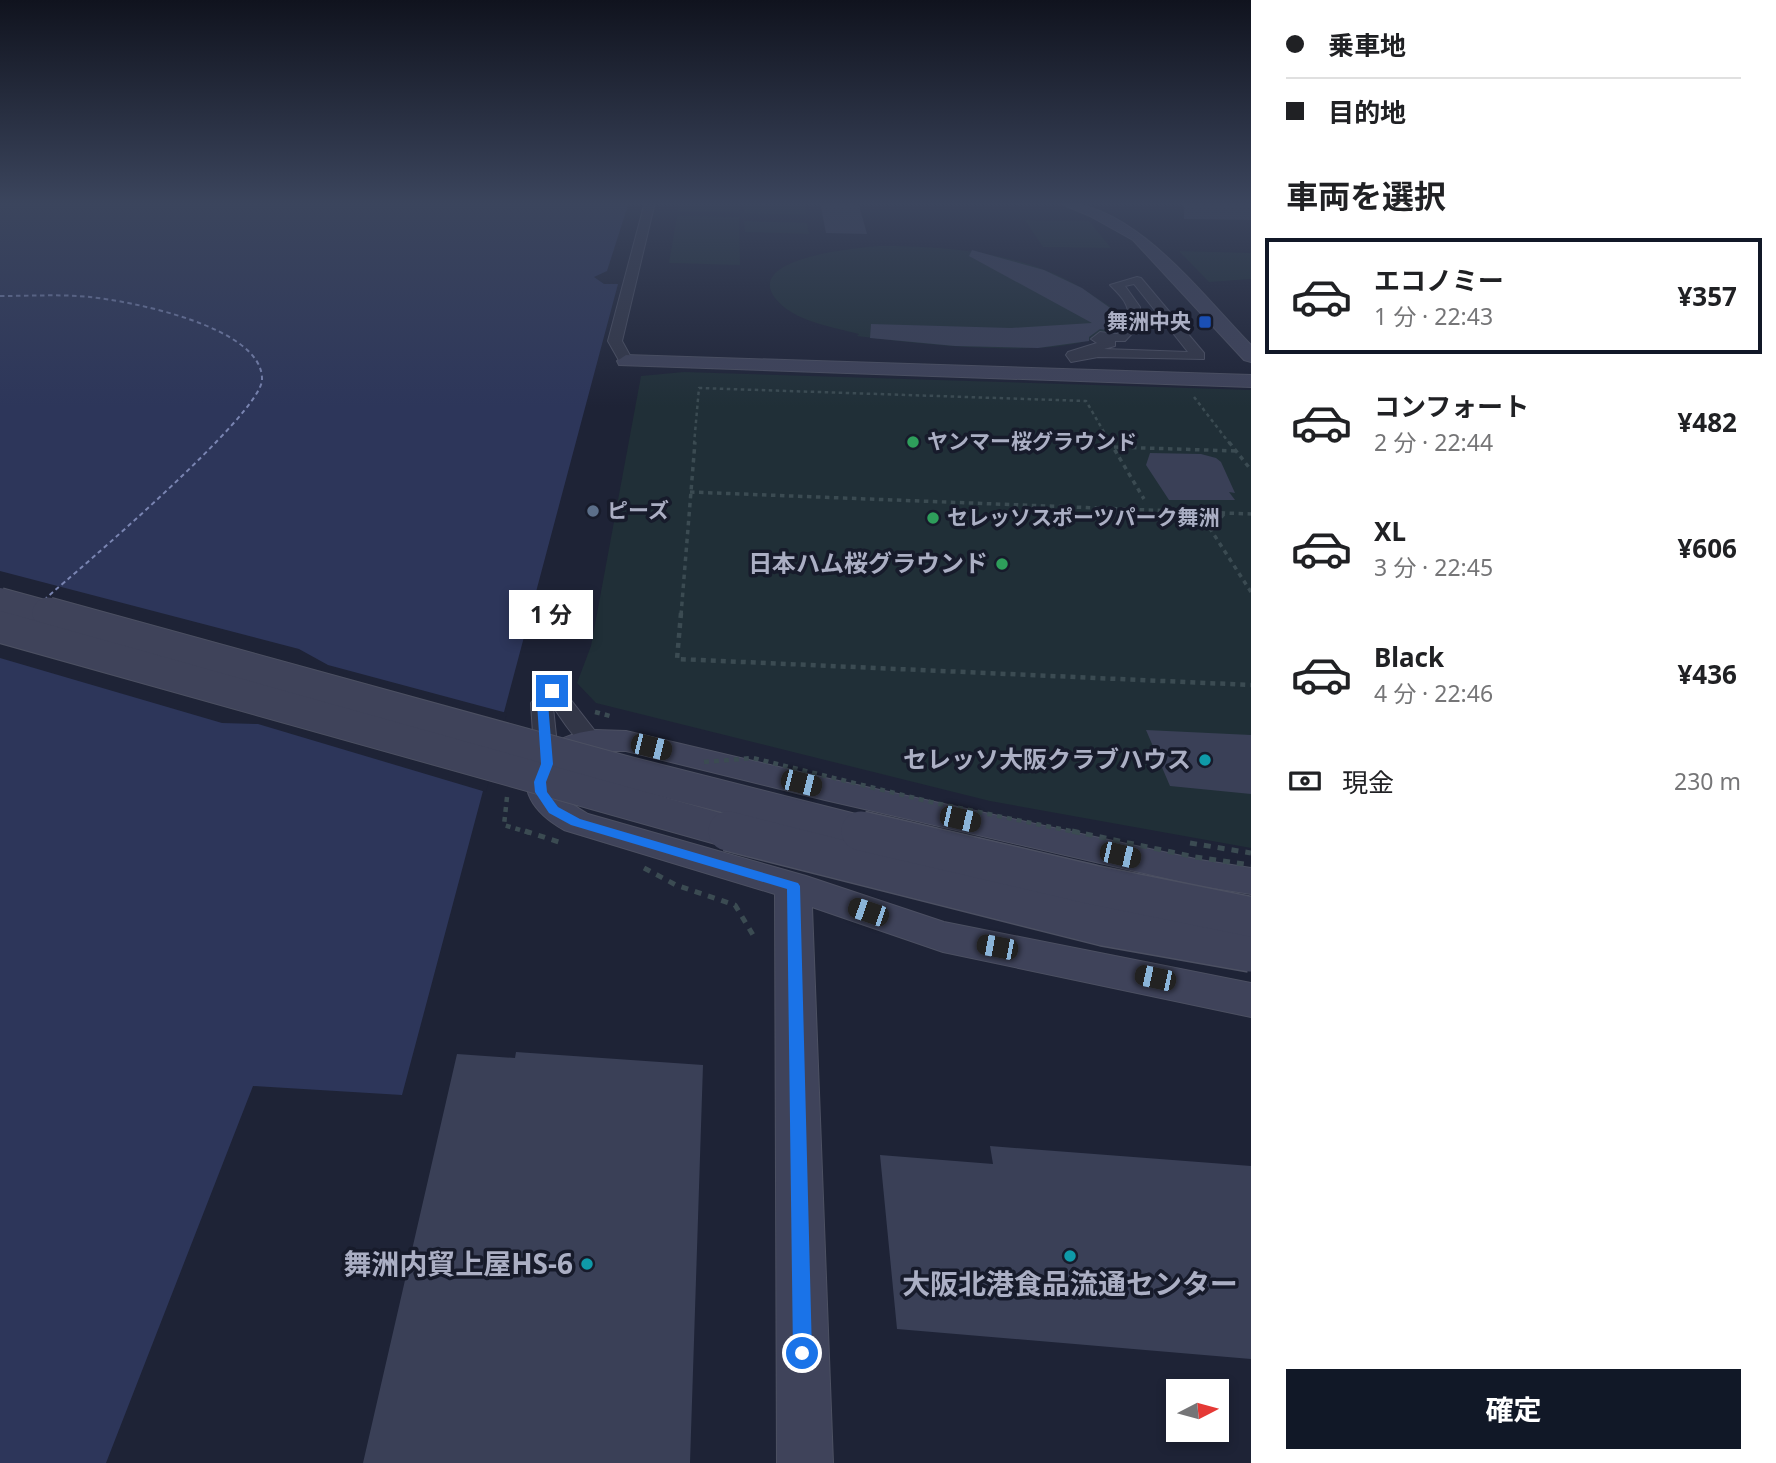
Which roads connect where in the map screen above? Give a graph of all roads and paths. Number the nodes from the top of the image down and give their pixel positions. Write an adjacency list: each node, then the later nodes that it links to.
1 (633, 270): 5 (street)
2 (1170, 270): 4 (street)
3 (1131, 328): 3 (street)
4 (1251, 356)
5 (626, 360): 6 (street)
6 (1181, 379): 7 (street); 9 (path)
7 (1251, 381)
8 (1113, 447): 9 (path); 11 (path); 12 (path)
9 (1236, 451): 10 (path)
10 (1251, 470)
11 (691, 492): 13 (path); 18 (path)
12 (1144, 499)
13 (1224, 513): 14 (path); 15 (path)
14 (1251, 514)
15 (1251, 591)
16 (0, 600): 25 (street, bridge)
17 (0, 627): 26 (street, bridge)
18 (1251, 685)
19 (592, 740): 21 (street); 21 (street); 23 (street)
20 (692, 763): 22 (path, bridge)
21 (547, 764): 24 (street)
22 (1251, 865)
23 (1251, 881)
24 (793, 886): 27 (street); 28 (street)
25 (1251, 917)
26 (1251, 952)
27 (1251, 1000)
28 (804, 1463)

